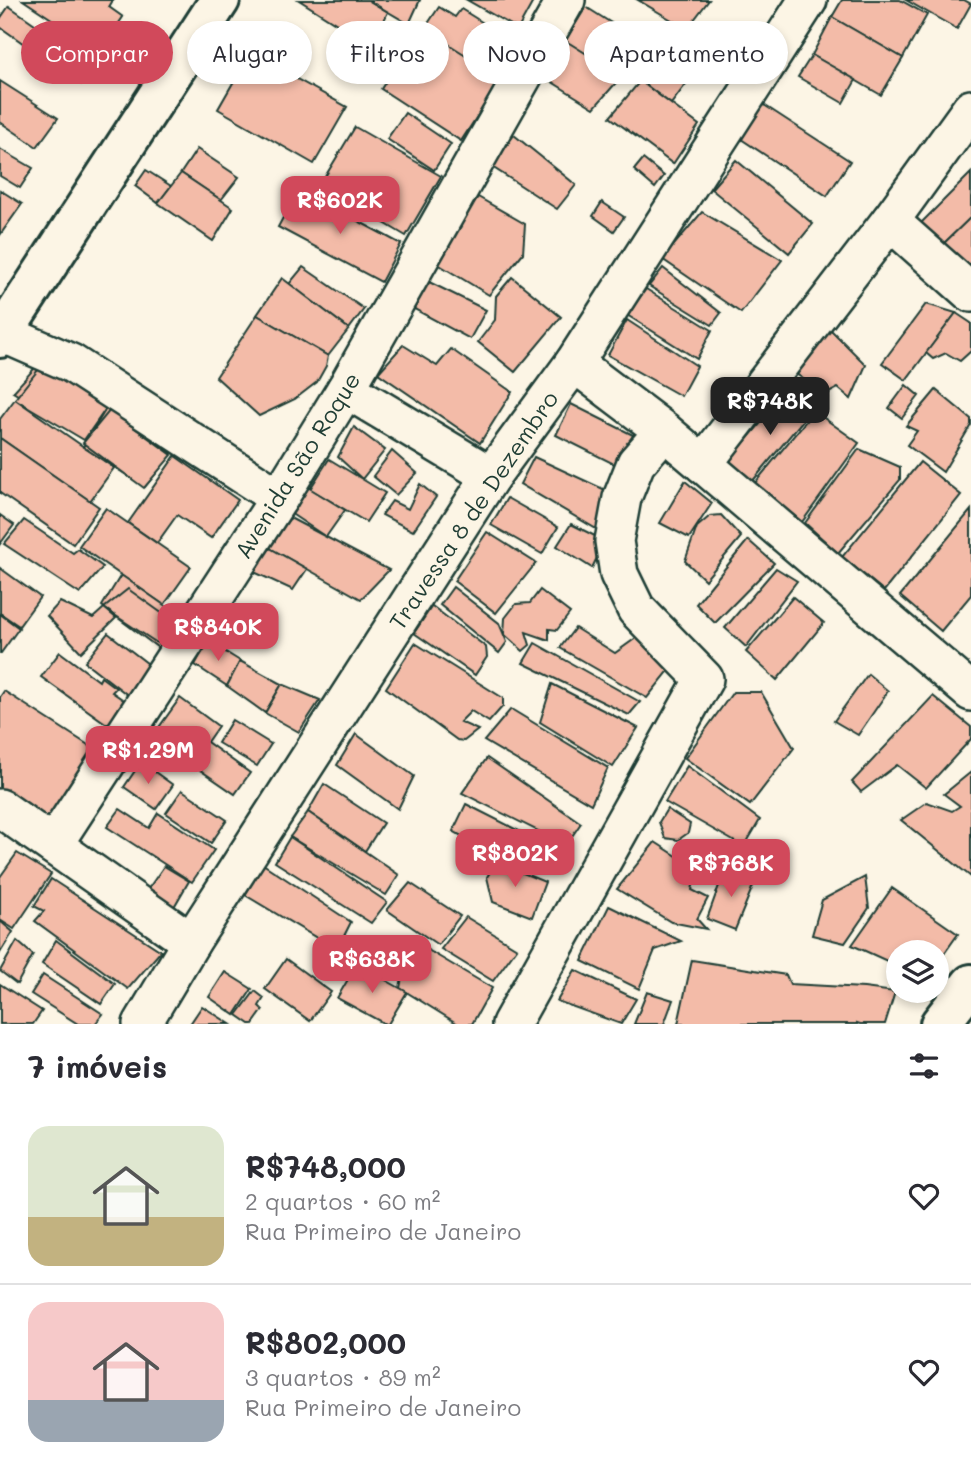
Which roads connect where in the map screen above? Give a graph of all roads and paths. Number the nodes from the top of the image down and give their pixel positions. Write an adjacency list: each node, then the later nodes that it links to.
1 (220, 0): 7 (main road)
2 (566, 0): 9 (street, Avenida São Roque)
3 (808, 0): 8 (street, Travessa 8 de Dezembro)
4 (971, 109): 5 (street)
5 (890, 221): 6 (street); 11 (street)
6 (971, 293)
7 (1, 335): 13 (street)
8 (574, 363): 10 (street); 12 (street, Travessa 8 de Dezembro)
9 (346, 389): 12 (street); 13 (street, Avenida São Roque)
10 (664, 431): 11 (street); 20 (street)
11 (704, 464): 14 (street)
12 (491, 476): 17 (street, Travessa 8 de Dezembro)
13 (279, 498): 16 (street, Avenida São Roque)
14 (971, 692)
15 (0, 808): 16 (street)
16 (53, 845): 17 (street)
17 (191, 942): 19 (street, Travessa 8 de Dezembro)
18 (971, 984): 21 (main road)
19 (142, 1024)
20 (511, 1024)
21 (940, 1024)

